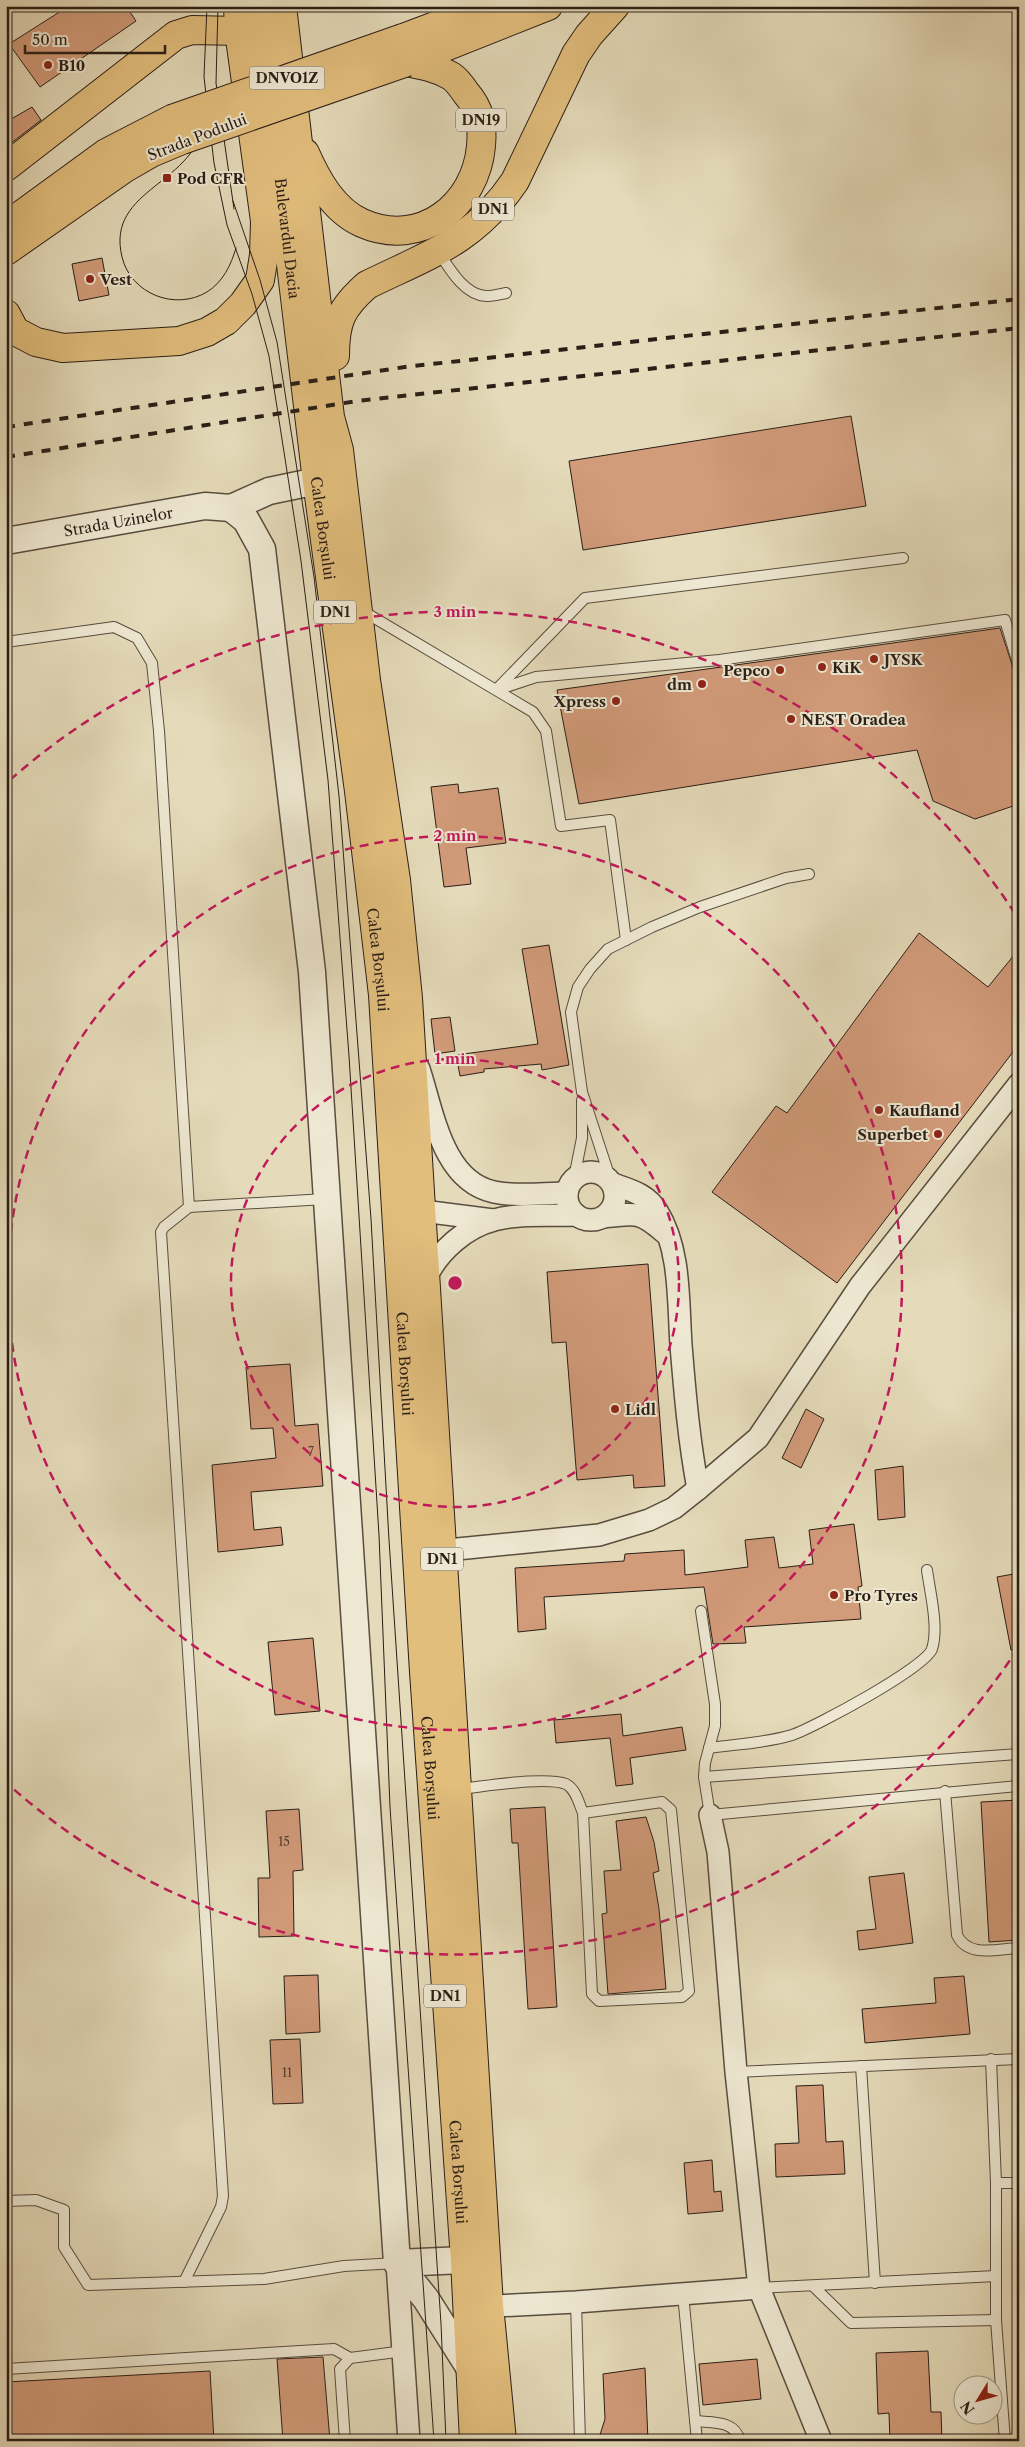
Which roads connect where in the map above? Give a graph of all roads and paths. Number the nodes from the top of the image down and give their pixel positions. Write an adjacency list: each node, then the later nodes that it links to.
1 (260, 6): 14 (main road, Bulevardul Dacia / DN1)
2 (282, 6): 9 (main road, Bulevardul Dacia / DN1)
3 (460, 6): 8 (main road)
4 (488, 6): 8 (main road, DNVO1Z)
5 (548, 6): 8 (main road, DNVO1Z)
6 (615, 6): 12 (main road, DN1)
7 (238, 19): 10 (main road); 11 (main road, Bulevardul Dacia / DN1)
8 (405, 50): 12 (main road, DN19); 13 (main road, Strada Podului / DNVO1Z, bridge)
9 (297, 136): 12 (main road); 17 (main road, Bulevardul Dacia / DN1)
10 (6, 168)
11 (265, 221): 14 (main road, Bulevardul Dacia / DN1); 16 (main road)
12 (436, 233): 15 (lane); 18 (main road, DN1)
13 (8, 245)
14 (295, 292): 19 (main road, Calea Borșului / DN1)
15 (506, 293)
16 (6, 314)
17 (321, 340): 18 (main road, Calea Borșului / DN1)
18 (340, 450): 23 (main road, Calea Borșului / DN1)
19 (317, 481): 20 (street); 36 (main road, Calea Borșului / DN1)
20 (231, 508): 21 (street, Strada Uzinelor); 34 (street)
21 (6, 541)
22 (903, 558): 26 (lane)
23 (358, 609): 26 (lane); 29 (main road, Calea Borșului / DN1)
24 (6, 642): 35 (lane)
25 (1019, 667): 26 (lane)
26 (497, 690): 28 (lane)
27 (809, 874): 28 (lane)
28 (626, 940): 31 (lane)
29 (411, 1046): 33 (street); 36 (main road, Calea Borșului / DN1)
30 (1019, 1084): 42 (street)
31 (582, 1092): 32 (lane); 33 (lane)
32 (612, 1182): 33 (street); 38 (street); 40 (street)
33 (571, 1185): 37 (street)
34 (326, 1199): 35 (lane); 63 (street)
35 (189, 1207): 65 (lane)
36 (409, 1209): 39 (street); 41 (main road, Calea Borșului / DN1); 43 (main road, Calea Borșului / DN1)
37 (576, 1215): 38 (street); 39 (street)
38 (604, 1217): 40 (street)
39 (494, 1220): 41 (street)
40 (670, 1236): 42 (street)
41 (427, 1276): 43 (main road, Calea Borșului / DN1)
42 (698, 1489): 43 (street)
43 (429, 1552): 50 (main road, Calea Borșului / DN1); 62 (main road, Calea Borșului / DN1)
44 (927, 1570): 46 (lane)
45 (701, 1611): 46 (lane)
46 (709, 1748): 48 (lane)
47 (1019, 1754): 48 (lane)
48 (704, 1777): 53 (lane)
49 (1019, 1786): 51 (lane)
50 (457, 1789): 52 (lane); 62 (main road, Calea Borșului / DN1)
51 (945, 1791): 53 (lane); 54 (lane)
52 (583, 1813): 52 (lane)
53 (710, 1815): 58 (street)
54 (1019, 1948)
55 (1019, 2058): 56 (lane)
56 (991, 2059): 57 (lane); 59 (lane)
57 (861, 2066): 58 (lane); 66 (lane)
58 (736, 2072): 68 (street)
59 (996, 2183): 60 (lane); 64 (lane)
60 (1019, 2183)
61 (6, 2201): 65 (lane)
62 (476, 2259): 63 (street); 71 (main road, Calea Borșului / DN1)
63 (397, 2263): 65 (lane); 73 (street); 75 (street)
64 (996, 2276): 66 (lane); 72 (lane)
65 (184, 2282)
66 (875, 2282): 67 (lane)
67 (813, 2286): 68 (lane); 72 (lane)
68 (759, 2288): 69 (street); 85 (street)
69 (683, 2294): 70 (street); 77 (lane)
70 (576, 2302): 71 (street); 82 (lane)
71 (478, 2306): 75 (main road, Calea Borșului / DN1); 81 (main road, Calea Borșului / DN1)
72 (996, 2320): 86 (lane)
73 (404, 2351): 74 (lane); 79 (street)
74 (350, 2358): 76 (lane); 78 (lane)
75 (469, 2367): 80 (main road, Calea Borșului / DN1)
76 (6, 2370)
77 (695, 2421): 83 (lane); 84 (lane)
78 (344, 2441)
79 (409, 2441)
80 (474, 2441)
81 (502, 2441)
82 (580, 2441)
83 (697, 2441)
84 (740, 2441)
85 (820, 2441)
86 (1005, 2441)

